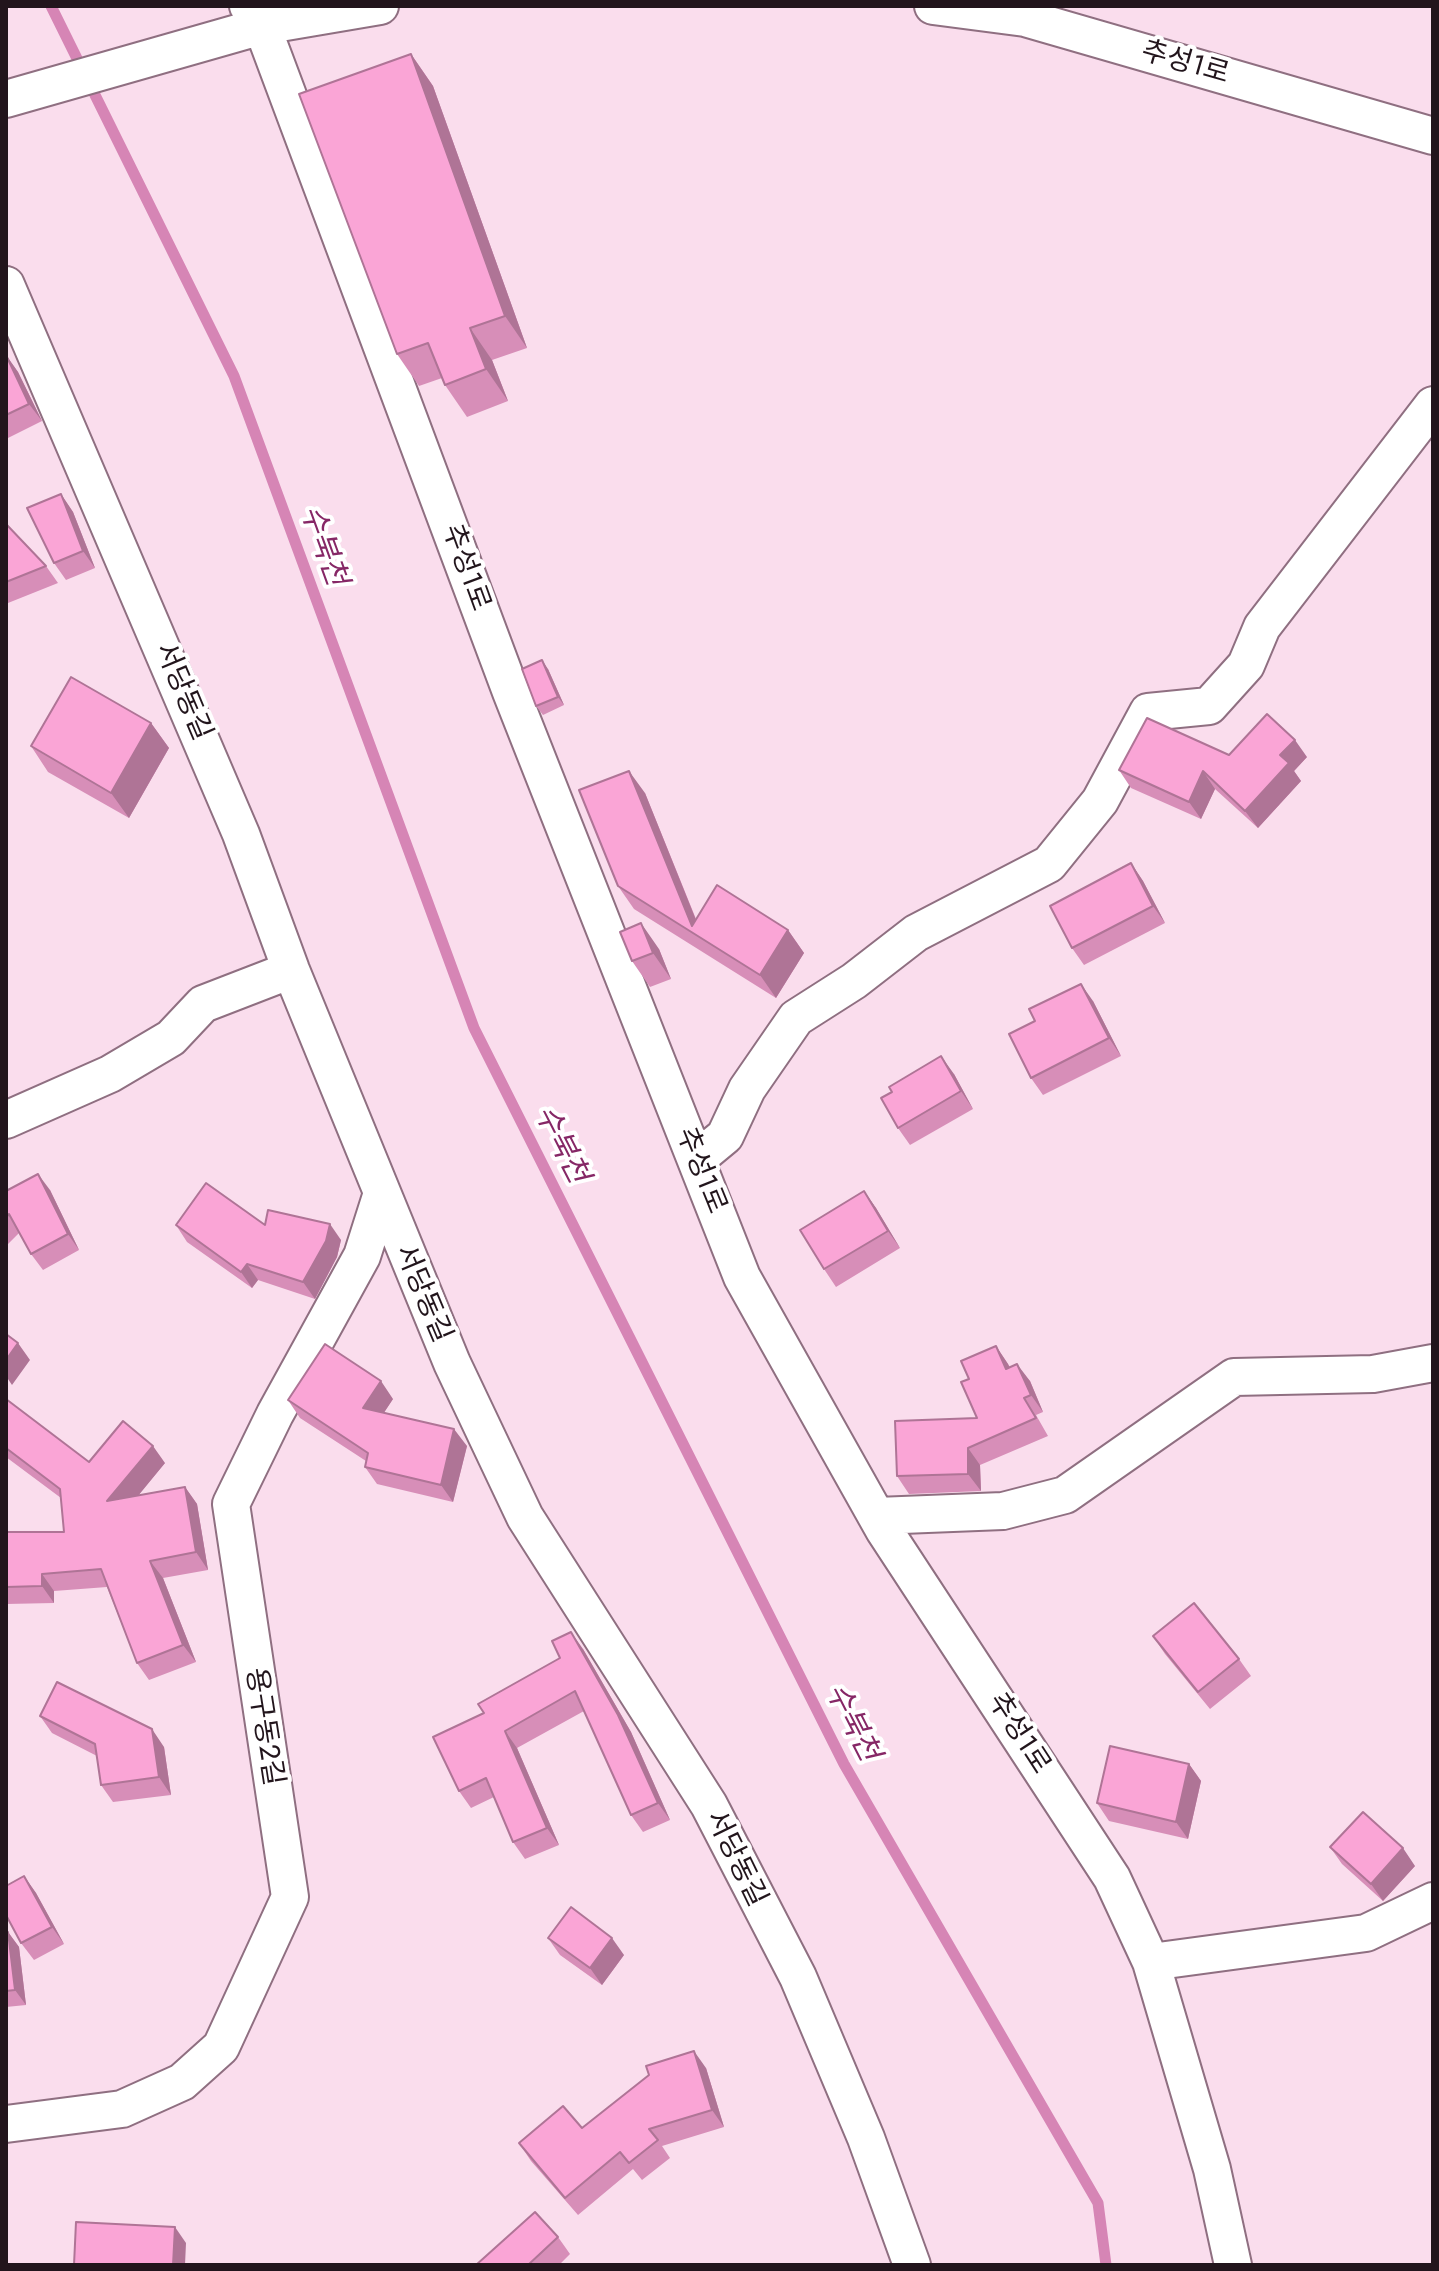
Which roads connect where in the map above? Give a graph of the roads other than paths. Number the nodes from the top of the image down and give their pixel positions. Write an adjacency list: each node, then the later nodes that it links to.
1 (380, 6): 3 (street)
2 (933, 6): 5 (street, 추성1로)
3 (254, 20): 4 (street); 11 (street, 추성1로)
4 (6, 99)
5 (1433, 136)
6 (6, 285): 7 (street, 서당동길)
7 (15, 336): 9 (street, 서당동길)
8 (1433, 405): 11 (street)
9 (291, 970): 10 (street); 12 (street, 서당동길)
10 (6, 1120)
11 (696, 1160): 14 (street, 추성1로)
12 (382, 1193): 17 (street, 용구동2길); 18 (street, 서당동길)
13 (1433, 1363): 14 (street)
14 (877, 1516): 16 (street, 추성1로)
15 (1433, 1901): 16 (street)
16 (1151, 1962): 19 (street, 추성1로)
17 (6, 2124)
18 (912, 2265)
19 (1233, 2265)

